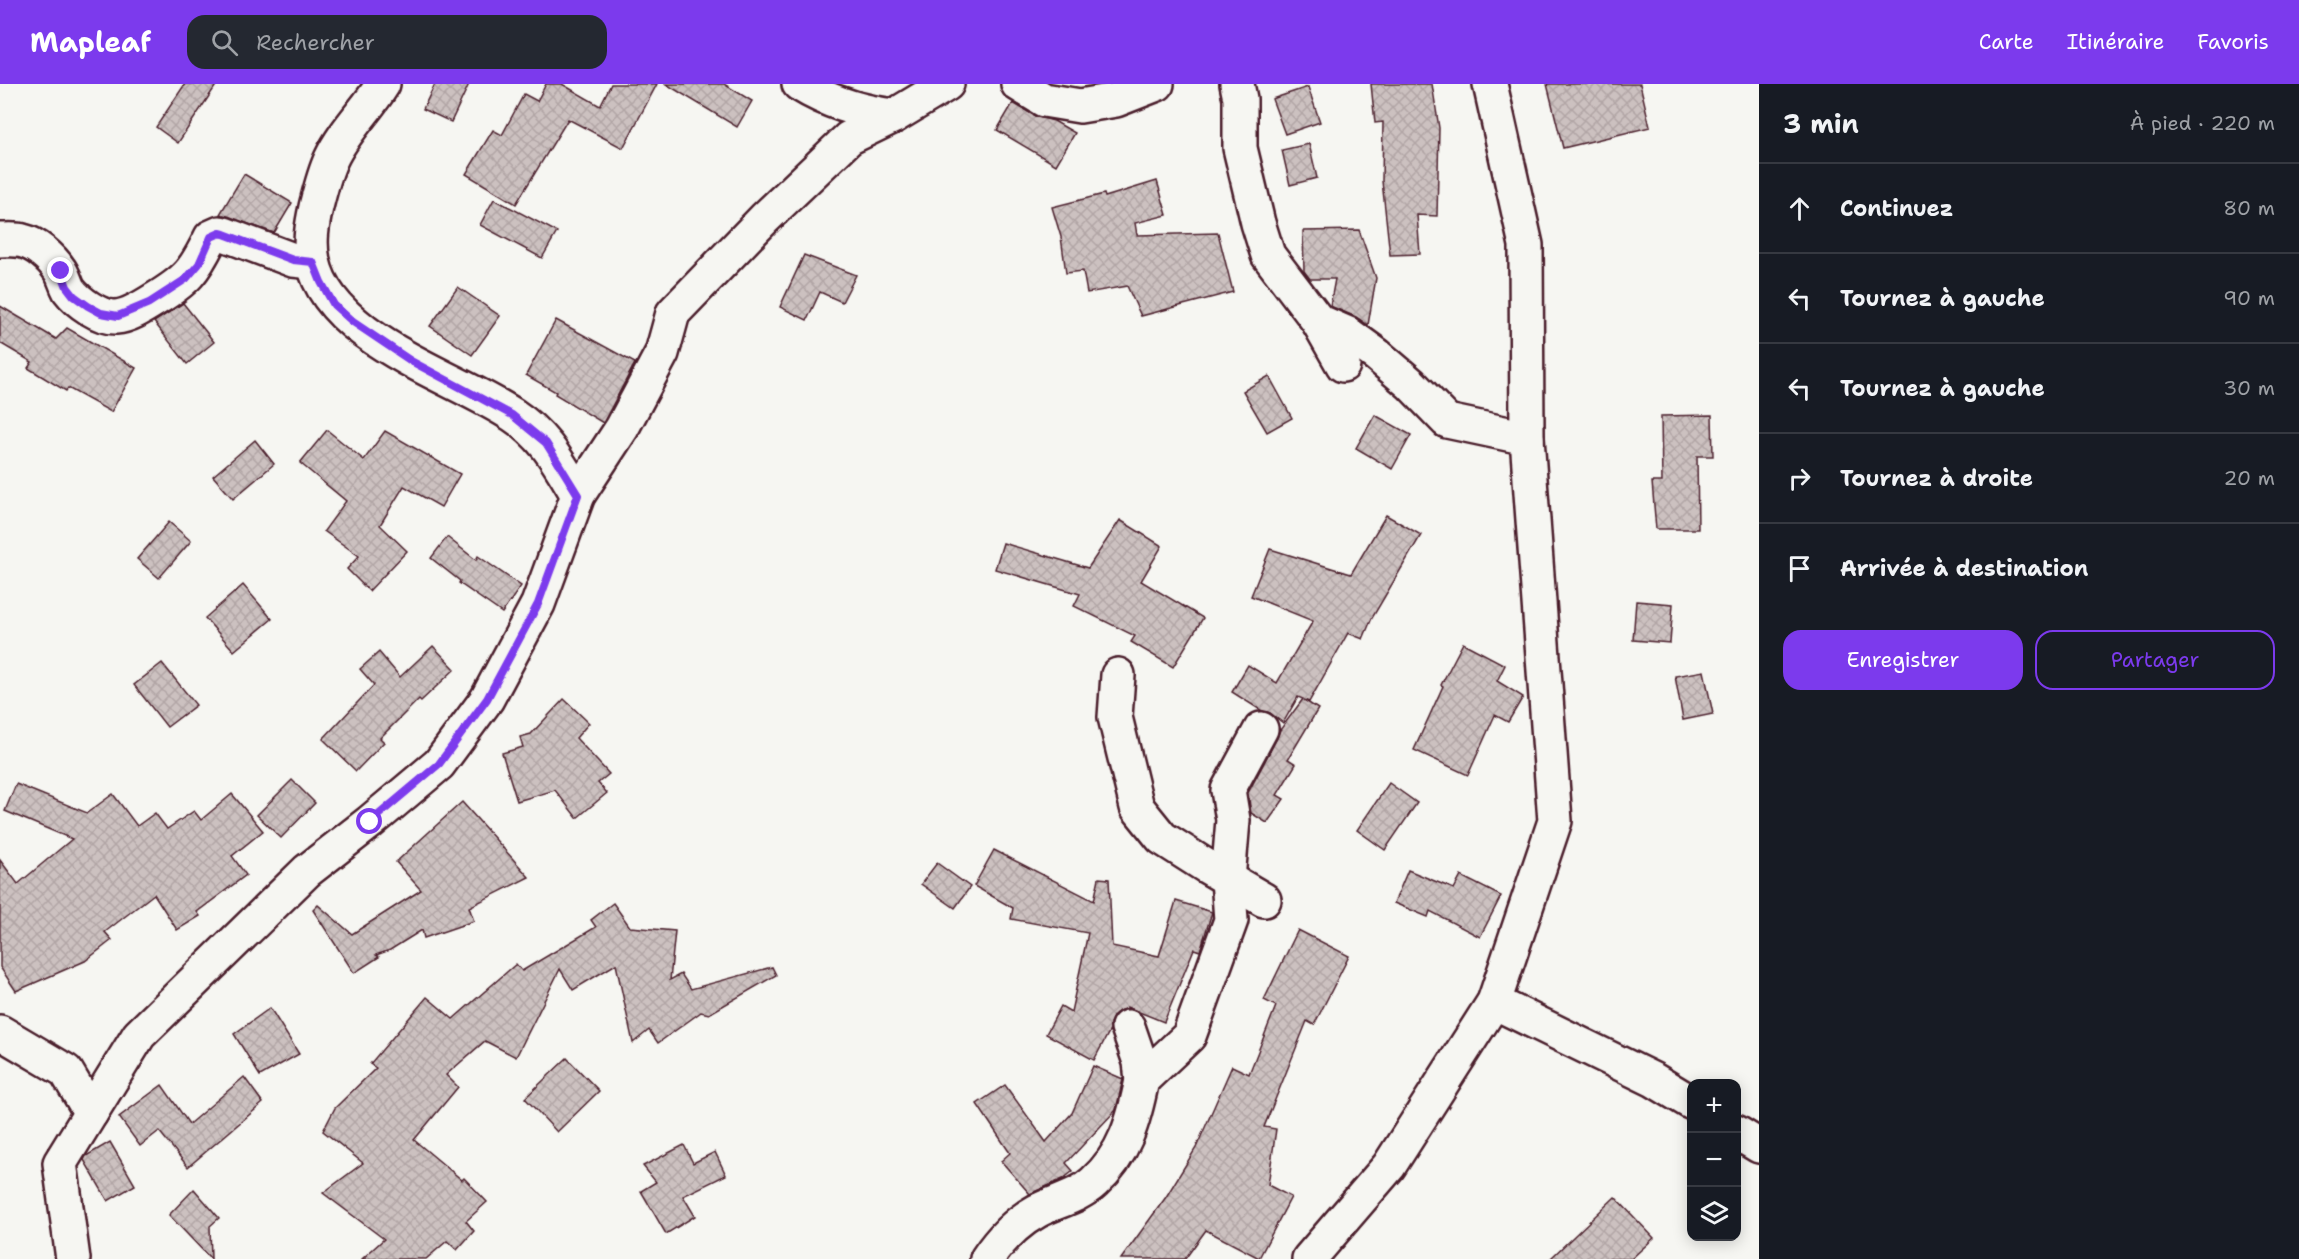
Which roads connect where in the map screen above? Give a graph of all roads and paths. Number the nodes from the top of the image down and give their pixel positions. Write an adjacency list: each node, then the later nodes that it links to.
1 (383, 84): 10 (street)
2 (799, 84): 8 (street)
3 (948, 84): 8 (street)
4 (1018, 84): 5 (street)
5 (1157, 84)
6 (1237, 84): 11 (street)
7 (1490, 84): 13 (street)
8 (894, 116): 14 (street)
9 (0, 240): 10 (street)
10 (313, 262): 14 (street)
11 (1318, 321): 12 (street); 13 (street)
12 (1343, 365)
13 (1527, 438): 19 (street)
14 (578, 495): 24 (street)
15 (1118, 675): 17 (street)
16 (1261, 729): 17 (street)
17 (1228, 879): 18 (street); 22 (street)
18 (1264, 900)
19 (1494, 1002): 23 (street); 29 (street)
20 (1128, 1027): 22 (street)
21 (0, 1032): 24 (street)
22 (1142, 1080): 28 (street)
23 (1687, 1100)
24 (91, 1113): 27 (street)
25 (1739, 1133): 26 (street)
26 (1759, 1146)
27 (73, 1259)
28 (987, 1259)
29 (1309, 1259)

